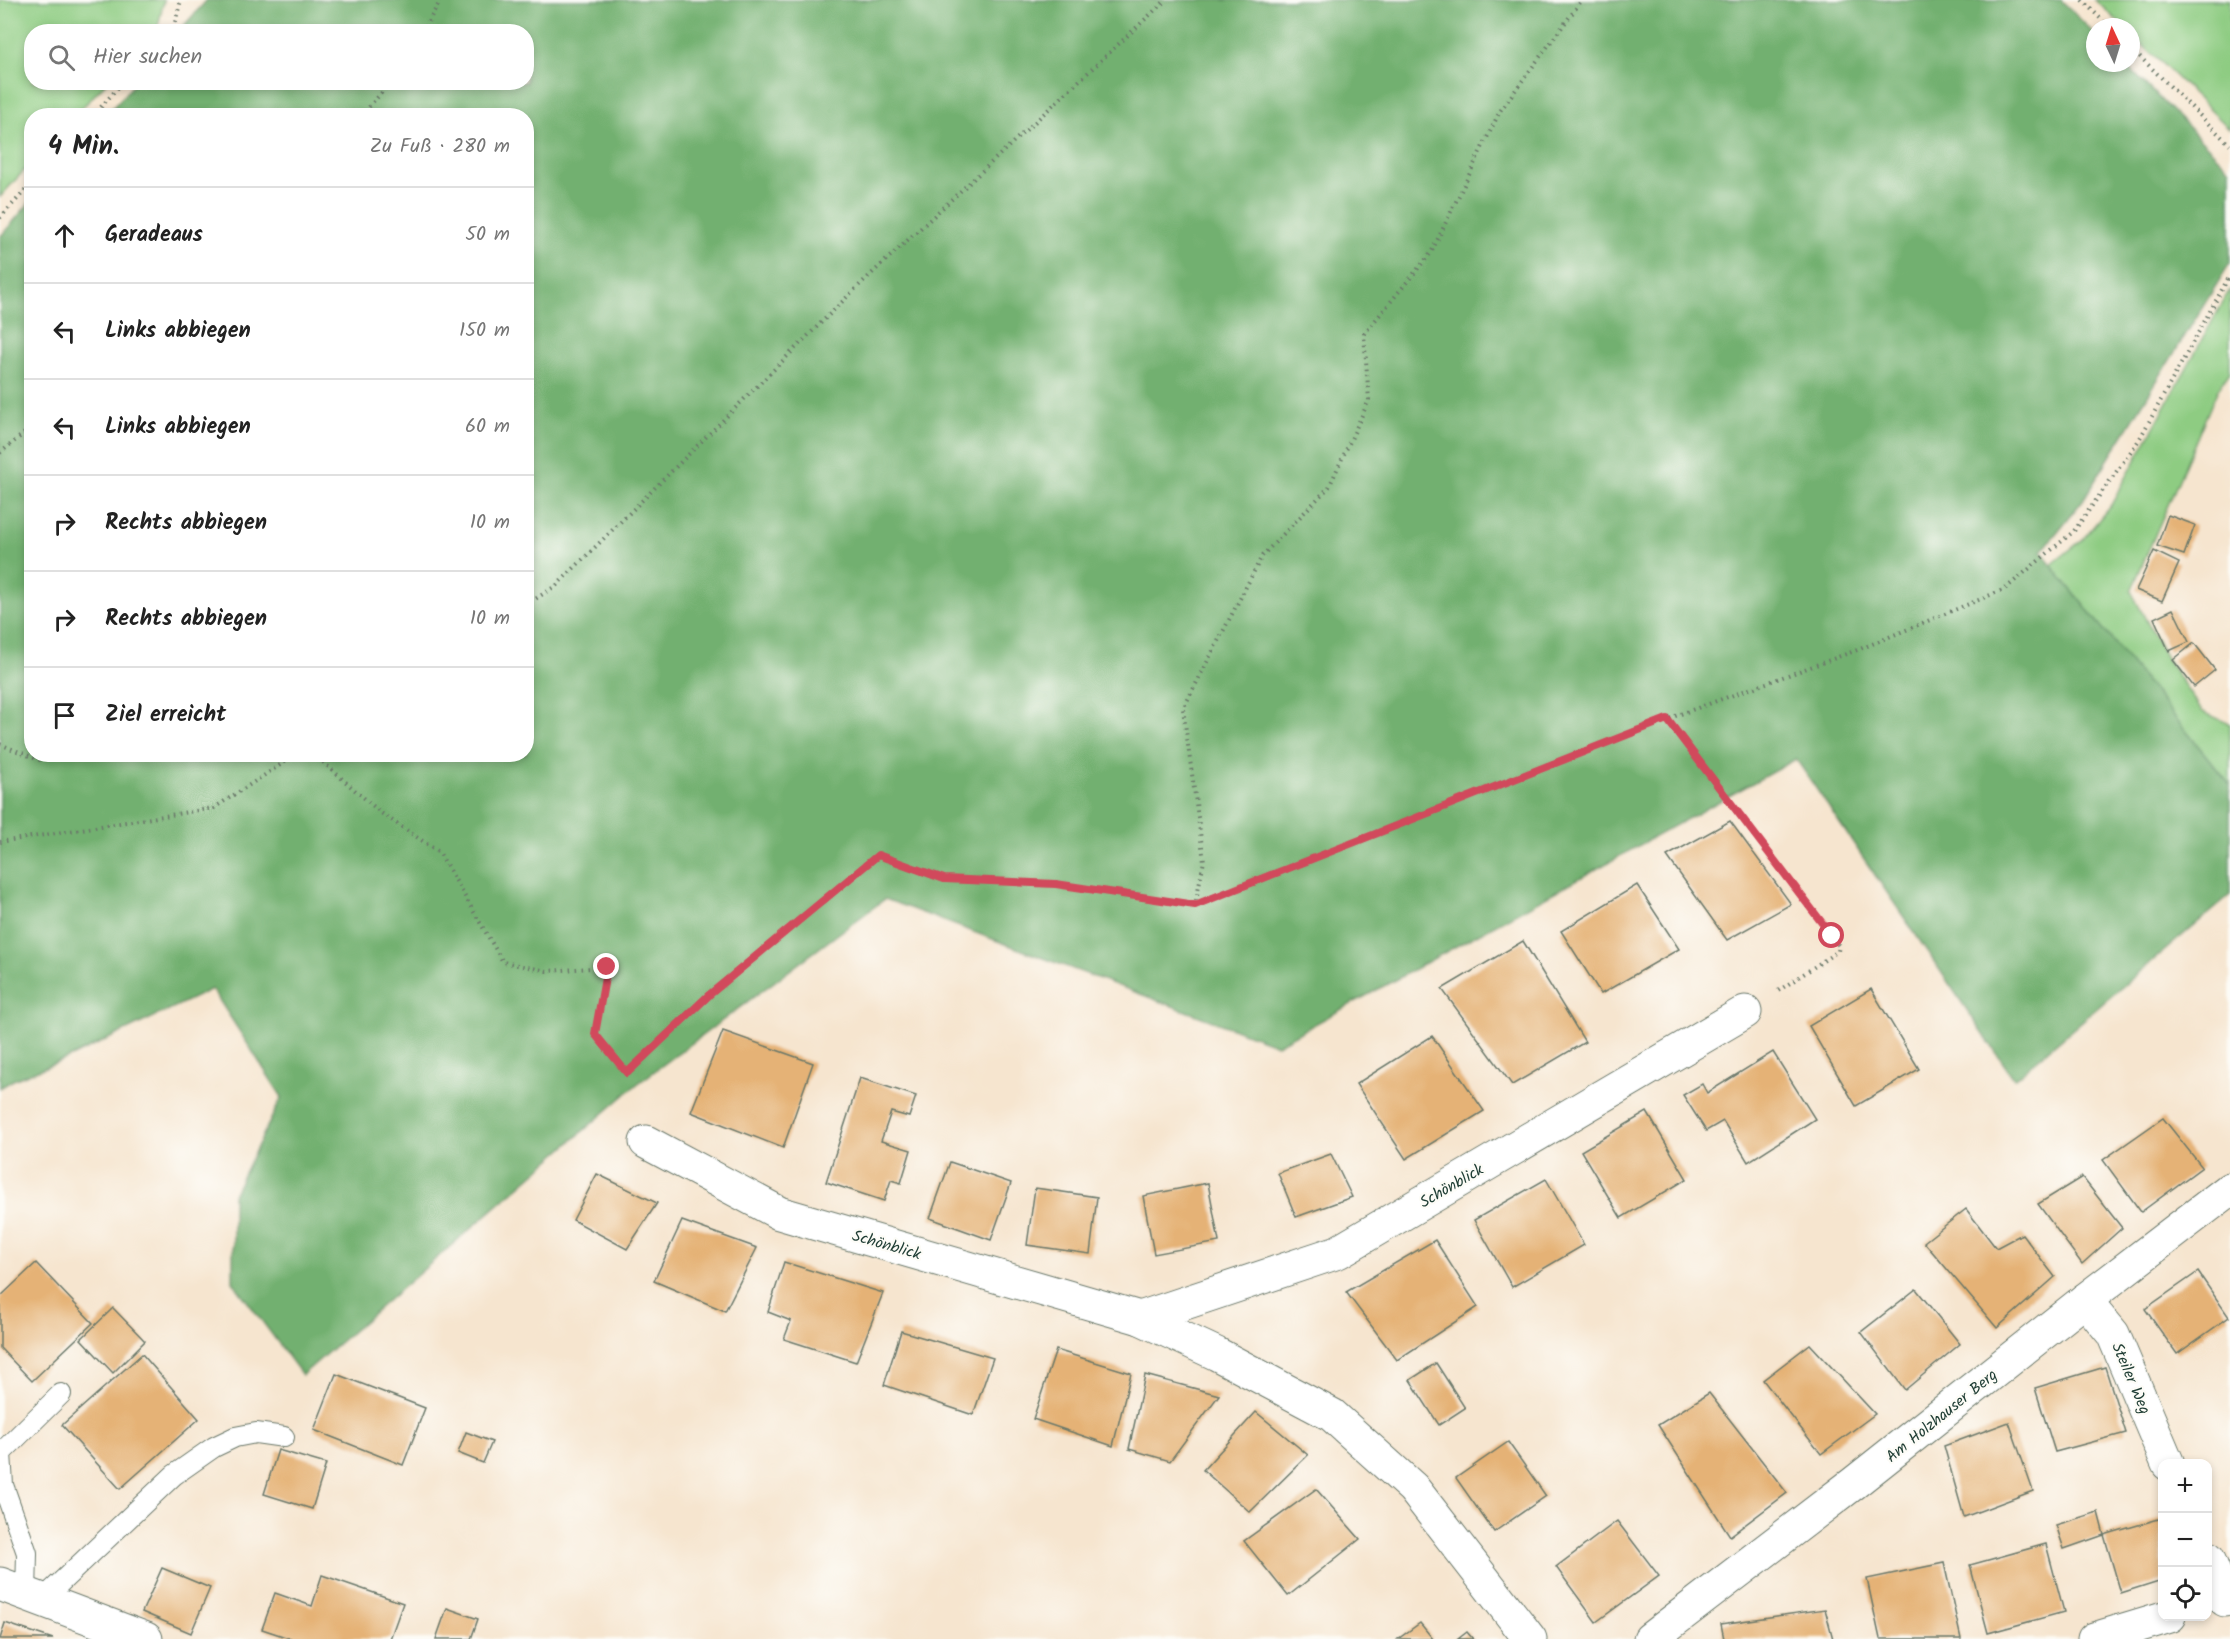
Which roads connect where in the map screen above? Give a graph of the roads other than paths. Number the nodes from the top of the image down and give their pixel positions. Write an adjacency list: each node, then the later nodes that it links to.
1 (1745, 1012): 5 (street, Schönblick)
2 (646, 1142): 5 (street, Schönblick)
3 (2230, 1189): 4 (street, Am Holzhauser Berg)
4 (2085, 1300): 8 (street, Steiler Weg); 15 (street, Am Holzhauser Berg)
5 (1140, 1318): 14 (street, Schönblick)
6 (61, 1395): 10 (lane)
7 (285, 1437): 10 (lane)
8 (2166, 1459)
9 (2211, 1567): 11 (street)
10 (23, 1593): 13 (street)
11 (2221, 1601)
12 (2158, 1620): 16 (street)
13 (146, 1639)
14 (1530, 1639)
15 (1650, 1639)
16 (2094, 1639)

